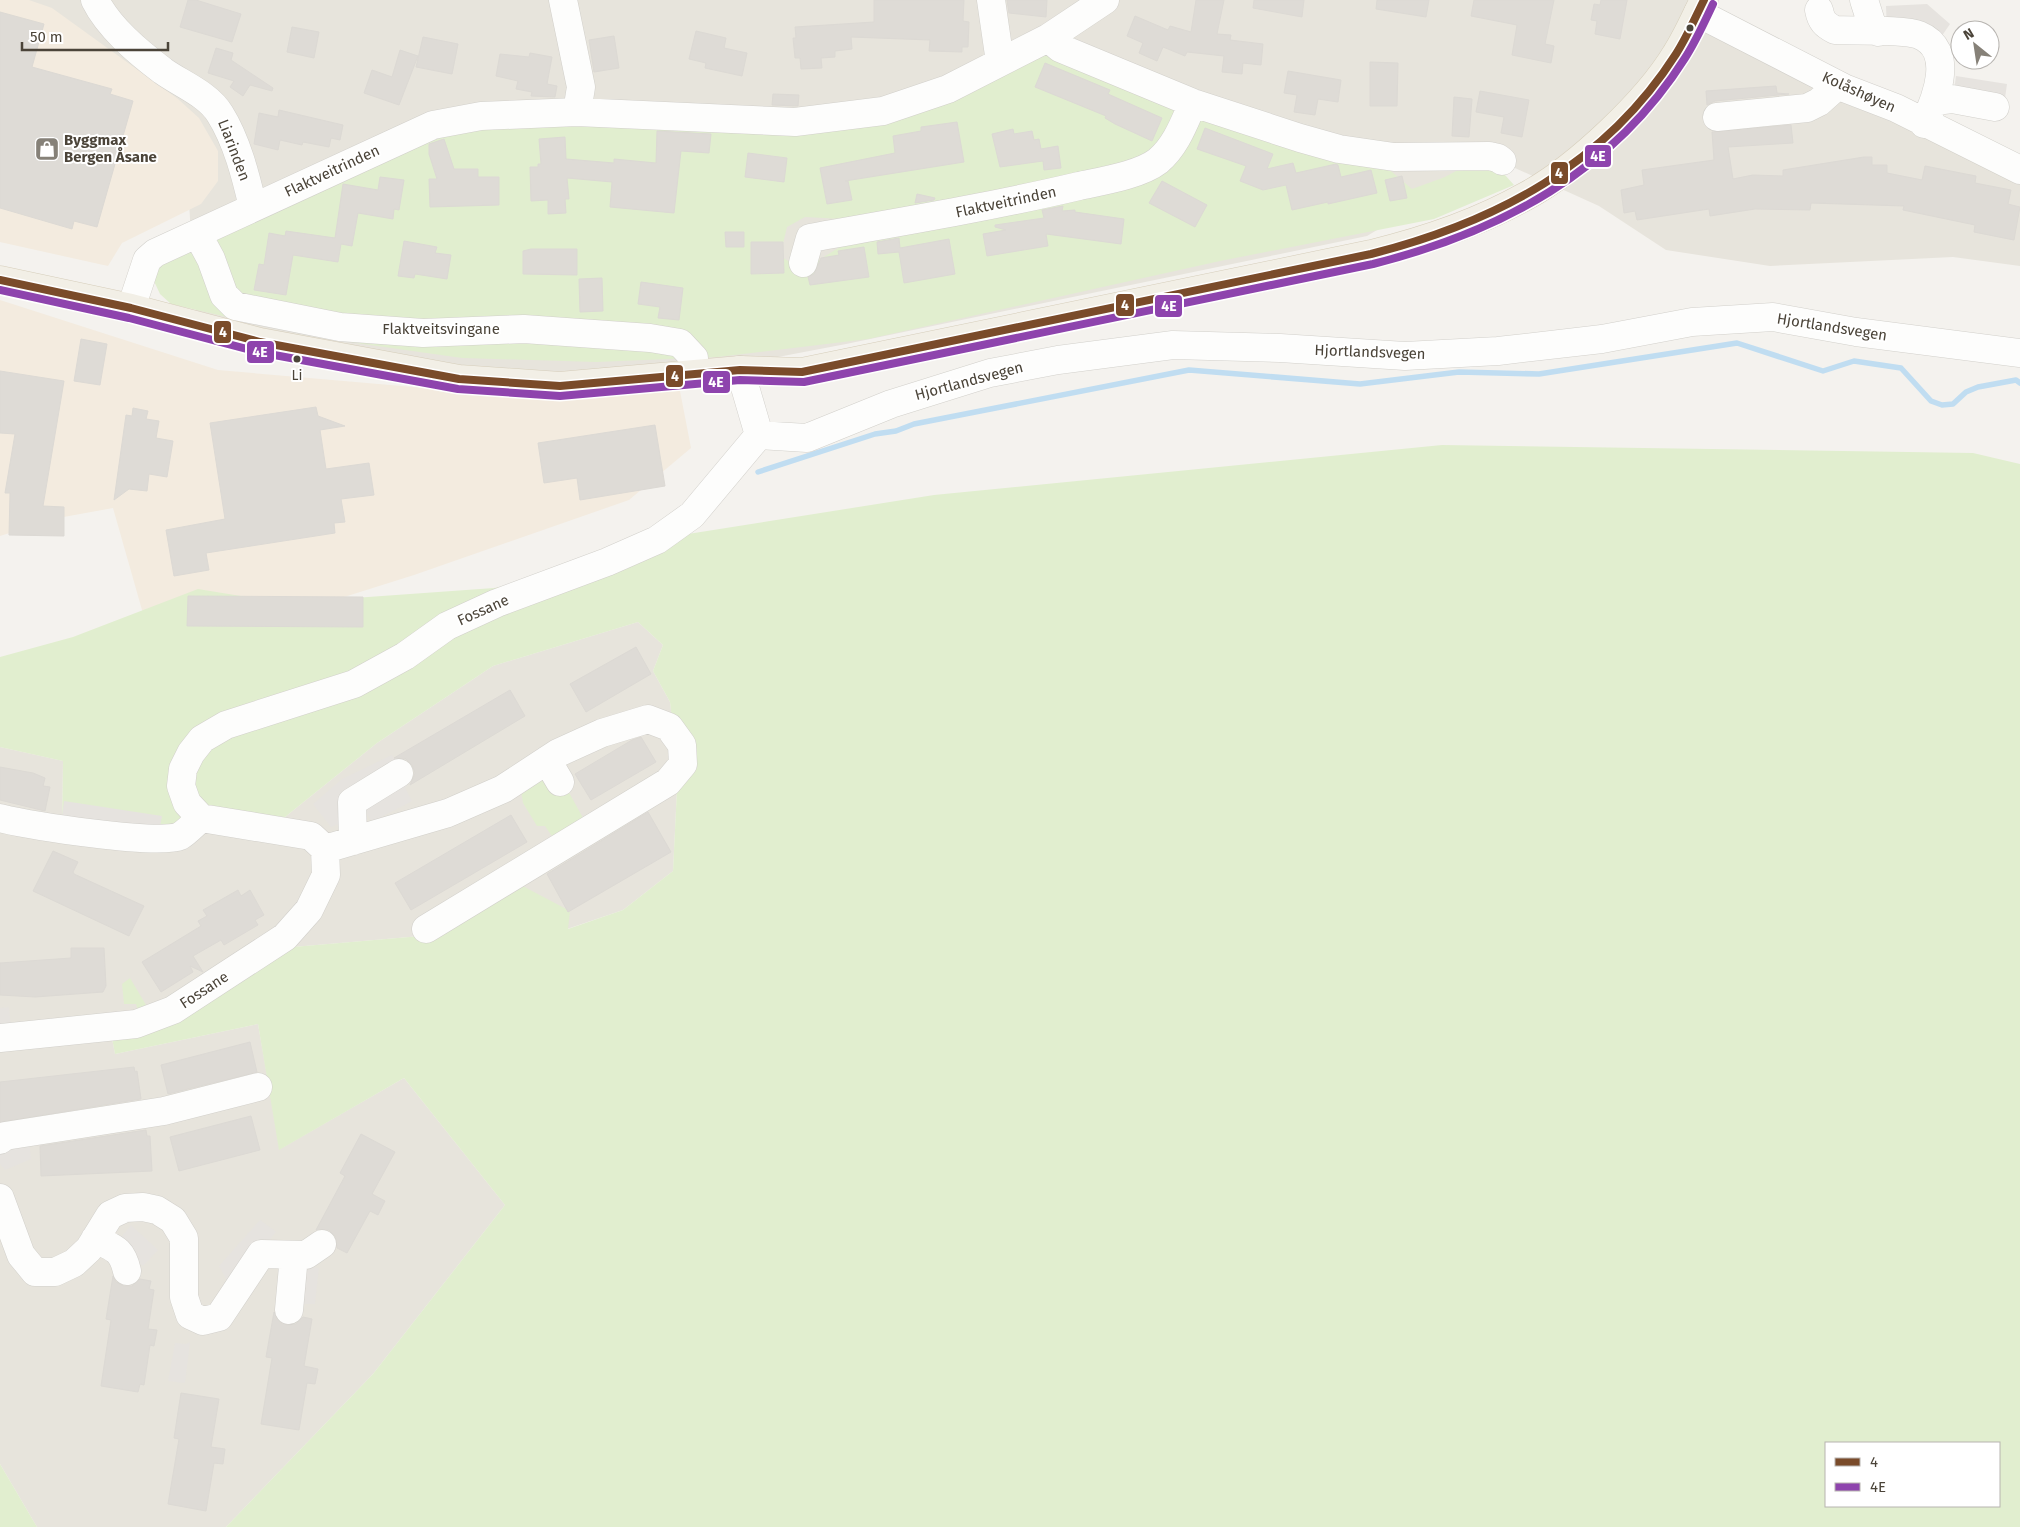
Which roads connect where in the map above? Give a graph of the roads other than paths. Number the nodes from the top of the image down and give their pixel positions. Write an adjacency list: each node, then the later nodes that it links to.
1 (95, 0): 19 (street, Liarinden)
2 (563, 0): 14 (street)
3 (991, 0): 10 (street)
4 (1105, 0): 9 (street, Flaktveitrinden)
5 (1864, 0): 8 (street)
6 (1701, 6): 11 (street, Kolåshøyen); 26 (main road)
7 (1819, 10): 8 (street)
8 (1878, 32): 15 (street)
9 (1048, 38): 10 (street, Flaktveitrinden); 12 (street)
10 (1000, 62): 14 (street, Flaktveitrinden)
11 (1838, 84): 15 (street, Kolåshøyen); 16 (street)
12 (1193, 103): 17 (street); 21 (street, Flaktveitrinden)
13 (1995, 107): 15 (street)
14 (577, 112): 19 (street, Flaktveitrinden)
15 (1929, 112): 18 (street, Kolåshøyen)
16 (1717, 117)
17 (1502, 161)
18 (2020, 170)
19 (253, 208): 20 (street, Flaktveitrinden)
20 (198, 235): 23 (street, Flaktveitrinden); 25 (street, Flaktveitsvingane)
21 (802, 264)
22 (0, 280): 23 (main road)
23 (131, 308): 26 (main road)
24 (2020, 353): 27 (street, Hjortlandsvegen)
25 (694, 358)
26 (740, 370): 27 (street)
27 (759, 435): 29 (street, Fossane)
28 (399, 773): 31 (street)
29 (201, 818): 30 (street); 32 (street)
30 (1, 828)
31 (353, 841): 32 (street); 33 (street)
32 (325, 849): 34 (street, Fossane)
33 (426, 929)
34 (5, 1043)
35 (258, 1087): 36 (street)
36 (0, 1140)
37 (0, 1198): 38 (street)
38 (95, 1239): 40 (street); 41 (street)
39 (322, 1244): 40 (street)
40 (294, 1256): 42 (street)
41 (127, 1271)
42 (290, 1310)

